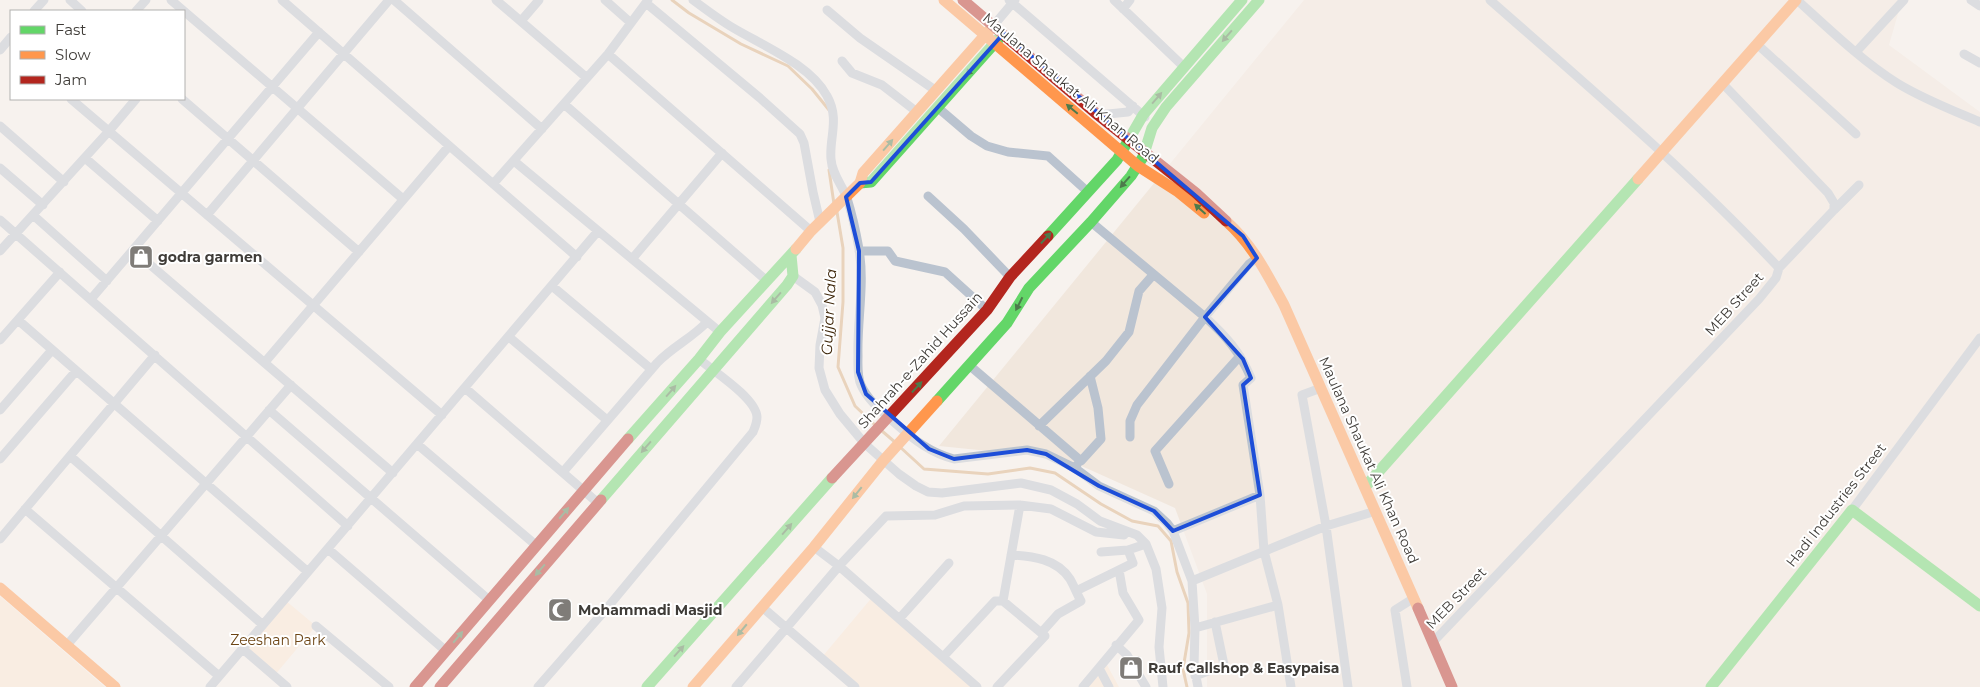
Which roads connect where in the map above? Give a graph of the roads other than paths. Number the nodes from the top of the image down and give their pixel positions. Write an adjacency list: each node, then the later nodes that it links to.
1 (44, 0): 26 (street)
2 (70, 0): 27 (street)
3 (146, 0): 28 (street)
4 (171, 0): 29 (street)
5 (282, 0): 35 (street)
6 (389, 0): 41 (street)
7 (394, 0): 64 (street)
8 (496, 0): 32 (street)
9 (539, 0): 32 (street)
10 (606, 0): 33 (street)
11 (693, 0): 87 (street)
12 (944, 0): 37 (main road, Maulana Shaukat Ali Khan Road)
13 (963, 0): 34 (main road, Maulana Shaukat Ali Khan Road)
14 (1114, 0): 25 (street)
15 (1130, 0): 25 (street)
16 (1242, 0): 46 (main road, Shahrah-e-Zahid Hussain)
17 (1259, 0): 62 (main road, one-way to 62)
18 (1490, 0): 72 (street, MEB Street)
19 (1797, 0): 39 (main road); 40 (street)
20 (1904, 0): 40 (street)
21 (1971, 0): 24 (street)
22 (1012, 1): 34 (street); 55 (street)
23 (647, 2): 33 (street); 95 (street)
24 (1980, 6)
25 (1123, 9): 46 (street)
26 (35, 10)
27 (81, 10)
28 (137, 10)
29 (183, 10)
30 (827, 10): 50 (street)
31 (185, 12): 49 (street)
32 (521, 21): 47 (street)
33 (631, 23): 42 (street)
34 (994, 25): 36 (main road, Maulana Shaukat Ali Khan Road); 37 (main road)
35 (319, 32): 41 (street); 49 (street)
36 (1004, 33): 38 (main road); 59 (main road, Maulana Shaukat Ali Khan Road)
37 (985, 35): 38 (main road, Maulana Shaukat Ali Khan Road); 50 (main road)
38 (995, 44): 56 (main road, one-way to 56); 70 (main road, Maulana Shaukat Ali Khan Road, one-way to 38)
39 (1758, 45): 48 (main road); 66 (street)
40 (1856, 52): 61 (street)
41 (344, 53): 57 (street); 69 (street)
42 (608, 54): 47 (street); 73 (street)
43 (1964, 54): 45 (street)
44 (842, 61): 58 (street)
45 (1980, 63)
46 (1184, 68): 60 (main road, Shahrah-e-Zahid Hussain, one-way to 46)
47 (587, 78): 54 (street)
48 (1723, 84): 72 (main road); 90 (street)
49 (272, 87): 57 (street); 67 (street)
50 (935, 90): 58 (main road)
51 (72, 100): 65 (street)
52 (135, 100): 65 (street)
53 (183, 100): 67 (street)
54 (564, 104): 64 (street); 89 (street)
55 (1133, 106): 59 (street); 60 (street)
56 (937, 107): 80 (main road); 83 (street)
57 (297, 108): 75 (street); 86 (street)
58 (916, 112): 80 (main road, one-way to 58)
59 (1098, 115): 68 (main road, Maulana Shaukat Ali Khan Road)
60 (1143, 115): 62 (street); 68 (main road, Shahrah-e-Zahid Hussain)
61 (1980, 122)
62 (1154, 124): 71 (main road)
63 (0, 126): 79 (street)
64 (542, 129): 76 (street)
65 (109, 131): 74 (street); 84 (street)
66 (1856, 134)
67 (228, 139): 75 (street); 84 (street)
68 (1130, 141): 70 (main road, Shahrah-e-Zahid Hussain); 71 (main road, Maulana Shaukat Ali Khan Road)
69 (449, 146): 81 (street); 86 (street)
70 (1123, 152): 77 (main road, Maulana Shaukat Ali Khan Road); 83 (main road, Shahrah-e-Zahid Hussain)
71 (1144, 152): 77 (main road); 104 (main road, Maulana Shaukat Ali Khan Road)
72 (1660, 152): 108 (street, MEB Street); 159 (main road)
73 (722, 153): 89 (street); 98 (street)
74 (85, 158): 79 (street); 94 (street)
75 (253, 161): 91 (street); 103 (street)
76 (514, 161): 81 (street); 97 (street)
77 (1138, 166): 96 (main road, one-way to 96); 104 (main road, Maulana Shaukat Ali Khan Road, one-way to 77)
78 (0, 168): 88 (street)
79 (64, 182): 88 (street)
80 (860, 183): 87 (main road)
81 (493, 184): 106 (street)
82 (1859, 185): 90 (street)
83 (1088, 192): 112 (main road, Shahrah-e-Zahid Hussain, one-way to 83)
84 (182, 193): 91 (street); 94 (street)
85 (928, 196): 112 (street)
86 (403, 199): 103 (street)
87 (843, 200): 95 (main road); 102 (street)
88 (43, 204): 92 (street)
89 (679, 204): 107 (street); 114 (street)
90 (1834, 210): 108 (street)
91 (207, 214): 117 (street)
92 (33, 215): 99 (street); 113 (street)
93 (0, 220): 99 (street)
94 (158, 221): 100 (street)
95 (820, 222): 98 (main road)
96 (1091, 222): 110 (street); 131 (main road, one-way to 131)
97 (598, 231): 106 (street); 107 (street)
98 (811, 231): 105 (main road)
99 (16, 234): 101 (street); 109 (street)
100 (133, 250): 113 (street); 130 (street)
101 (0, 251)
102 (860, 251): 118 (street); 144 (street)
103 (359, 252): 117 (street)
104 (1254, 254): 119 (street); 138 (main road, Maulana Shaukat Ali Khan Road)
105 (791, 255): 111 (main road); 114 (main road)
106 (577, 257): 115 (street)
107 (632, 259): 121 (street)
108 (1780, 268): 203 (street, MEB Street)
109 (60, 272): 116 (street); 120 (street)
110 (1153, 275): 119 (street); 135 (street)
111 (792, 276): 133 (main road, one-way to 133); 149 (street)
112 (1010, 277): 118 (main road, Shahrah-e-Zahid Hussain)
113 (107, 281): 116 (street)
114 (767, 281): 122 (main road)
115 (552, 286): 123 (street); 132 (street)
116 (91, 299): 127 (street)
117 (313, 305): 130 (street); 142 (street)
118 (987, 310): 144 (main road, Shahrah-e-Zahid Hussain, one-way to 118)
119 (1205, 317): 128 (street); 148 (street)
120 (18, 320): 125 (street); 126 (street)
121 (707, 322): 122 (street); 132 (street)
122 (720, 332): 129 (main road)
123 (508, 337): 137 (street); 143 (street)
124 (1980, 338): 166 (street, Hadi Industries Street)
125 (0, 340)
126 (52, 350): 134 (street); 140 (street)
127 (155, 355): 139 (street); 146 (street)
128 (1240, 356): 158 (street); 161 (street)
129 (698, 359): 133 (street); 160 (main road, one-way to 129)
130 (265, 362): 136 (street)
131 (969, 365): 145 (street); 147 (main road)
132 (651, 369): 143 (street)
133 (712, 370): 163 (main road, one-way to 163); 220 (street)
134 (76, 371): 139 (street); 153 (street)
135 (1090, 376): 145 (street); 154 (street)
136 (291, 385): 141 (street); 156 (street)
137 (465, 388): 142 (street); 155 (street)
138 (1321, 388): 159 (main road, Maulana Shaukat Ali Khan Road); 169 (street)
139 (113, 404): 151 (street); 157 (street)
140 (0, 410)
141 (269, 410): 146 (street); 162 (street)
142 (442, 414): 150 (street)
143 (607, 420): 155 (street)
144 (886, 420): 147 (street); 149 (main road, Shahrah-e-Zahid Hussain)
145 (1038, 426): 154 (street)
146 (247, 436): 157 (street); 168 (street)
147 (905, 437): 152 (main road); 154 (street)
148 (1130, 438)
149 (866, 442): 152 (street); 221 (main road, Shahrah-e-Zahid Hussain, one-way to 149)
150 (418, 444): 156 (street); 175 (street)
151 (70, 456): 165 (street); 172 (street)
152 (886, 458): 174 (street); 176 (main road, one-way to 176)
153 (0, 459)
154 (1078, 465): 170 (street)
155 (563, 472): 160 (street)
156 (393, 473): 162 (street)
157 (206, 484): 172 (street); 185 (street)
158 (1169, 484)
159 (1365, 487): 167 (main road, Maulana Shaukat Ali Khan Road)
160 (583, 490): 163 (street); 175 (main road, one-way to 160)
161 (1260, 495): 170 (street); 179 (street)
162 (371, 499): 168 (street); 191 (street)
163 (598, 503): 219 (main road, one-way to 219)
164 (1020, 505): 171 (street); 181 (street); 183 (street)
165 (25, 509): 173 (street); 188 (street)
166 (1852, 510): 195 (main road); 235 (main road, Hadi Industries Street)
167 (1376, 511): 169 (street); 190 (main road, Maulana Shaukat Ali Khan Road)
168 (348, 526): 177 (street)
169 (1326, 526): 179 (street); 232 (street)
170 (1173, 531): 186 (street)
171 (1124, 535)
172 (161, 536): 188 (street); 198 (street)
173 (0, 539)
174 (1146, 544): 178 (street); 229 (street)
175 (537, 546): 191 (main road)
176 (814, 547): 183 (street); 194 (main road)
177 (328, 549): 185 (street); 207 (street)
178 (1128, 550): 180 (street); 184 (street)
179 (1264, 551): 186 (street); 193 (street)
180 (1100, 552)
181 (1011, 555): 189 (street); 192 (street)
182 (949, 563): 196 (street)
183 (839, 566): 196 (street); 200 (street)
184 (1119, 570): 189 (street); 205 (street)
185 (308, 572): 198 (street)
186 (1192, 581): 201 (street)
187 (0, 588): 204 (main road)
188 (116, 588): 204 (street); 210 (street)
189 (1076, 591): 202 (street)
190 (1414, 598): 203 (main road, Maulana Shaukat Ali Khan Road); 233 (street)
191 (489, 600): 207 (main road, one-way to 191)
192 (1003, 601): 202 (street); 208 (street)
193 (1278, 605): 197 (street); 231 (street)
194 (762, 606): 200 (street); 213 (main road, one-way to 213)
195 (1980, 606)
196 (899, 619): 208 (street)
197 (1215, 622): 201 (street); 211 (street)
198 (263, 625): 206 (street)
199 (316, 626): 217 (street)
200 (787, 628): 212 (street); 222 (street)
201 (1194, 628): 211 (street)
202 (1041, 633): 225 (street)
203 (1433, 642): 234 (main road, Maulana Shaukat Ali Khan Road)
204 (66, 645): 214 (main road)
205 (1116, 645): 209 (street); 228 (street)
206 (243, 649): 210 (street); 216 (street)
207 (446, 651): 218 (main road)
208 (943, 657): 224 (street)
209 (1100, 668): 226 (street); 227 (street)
210 (220, 676): 215 (street)
211 (1196, 676): 230 (street)
212 (844, 684): 223 (street)
213 (700, 685)
214 (115, 687)
215 (210, 687)
216 (287, 687)
217 (389, 687)
218 (415, 687)
219 (440, 687)
220 (538, 687)
221 (647, 687)
222 (736, 687)
223 (855, 687)
224 (977, 687)
225 (997, 687)
226 (1083, 687)
227 (1109, 687)
228 (1146, 687)
229 (1163, 687)
230 (1198, 687)
231 (1291, 687)
232 (1348, 687)
233 (1408, 687)
234 (1452, 687)
235 (1711, 687)

